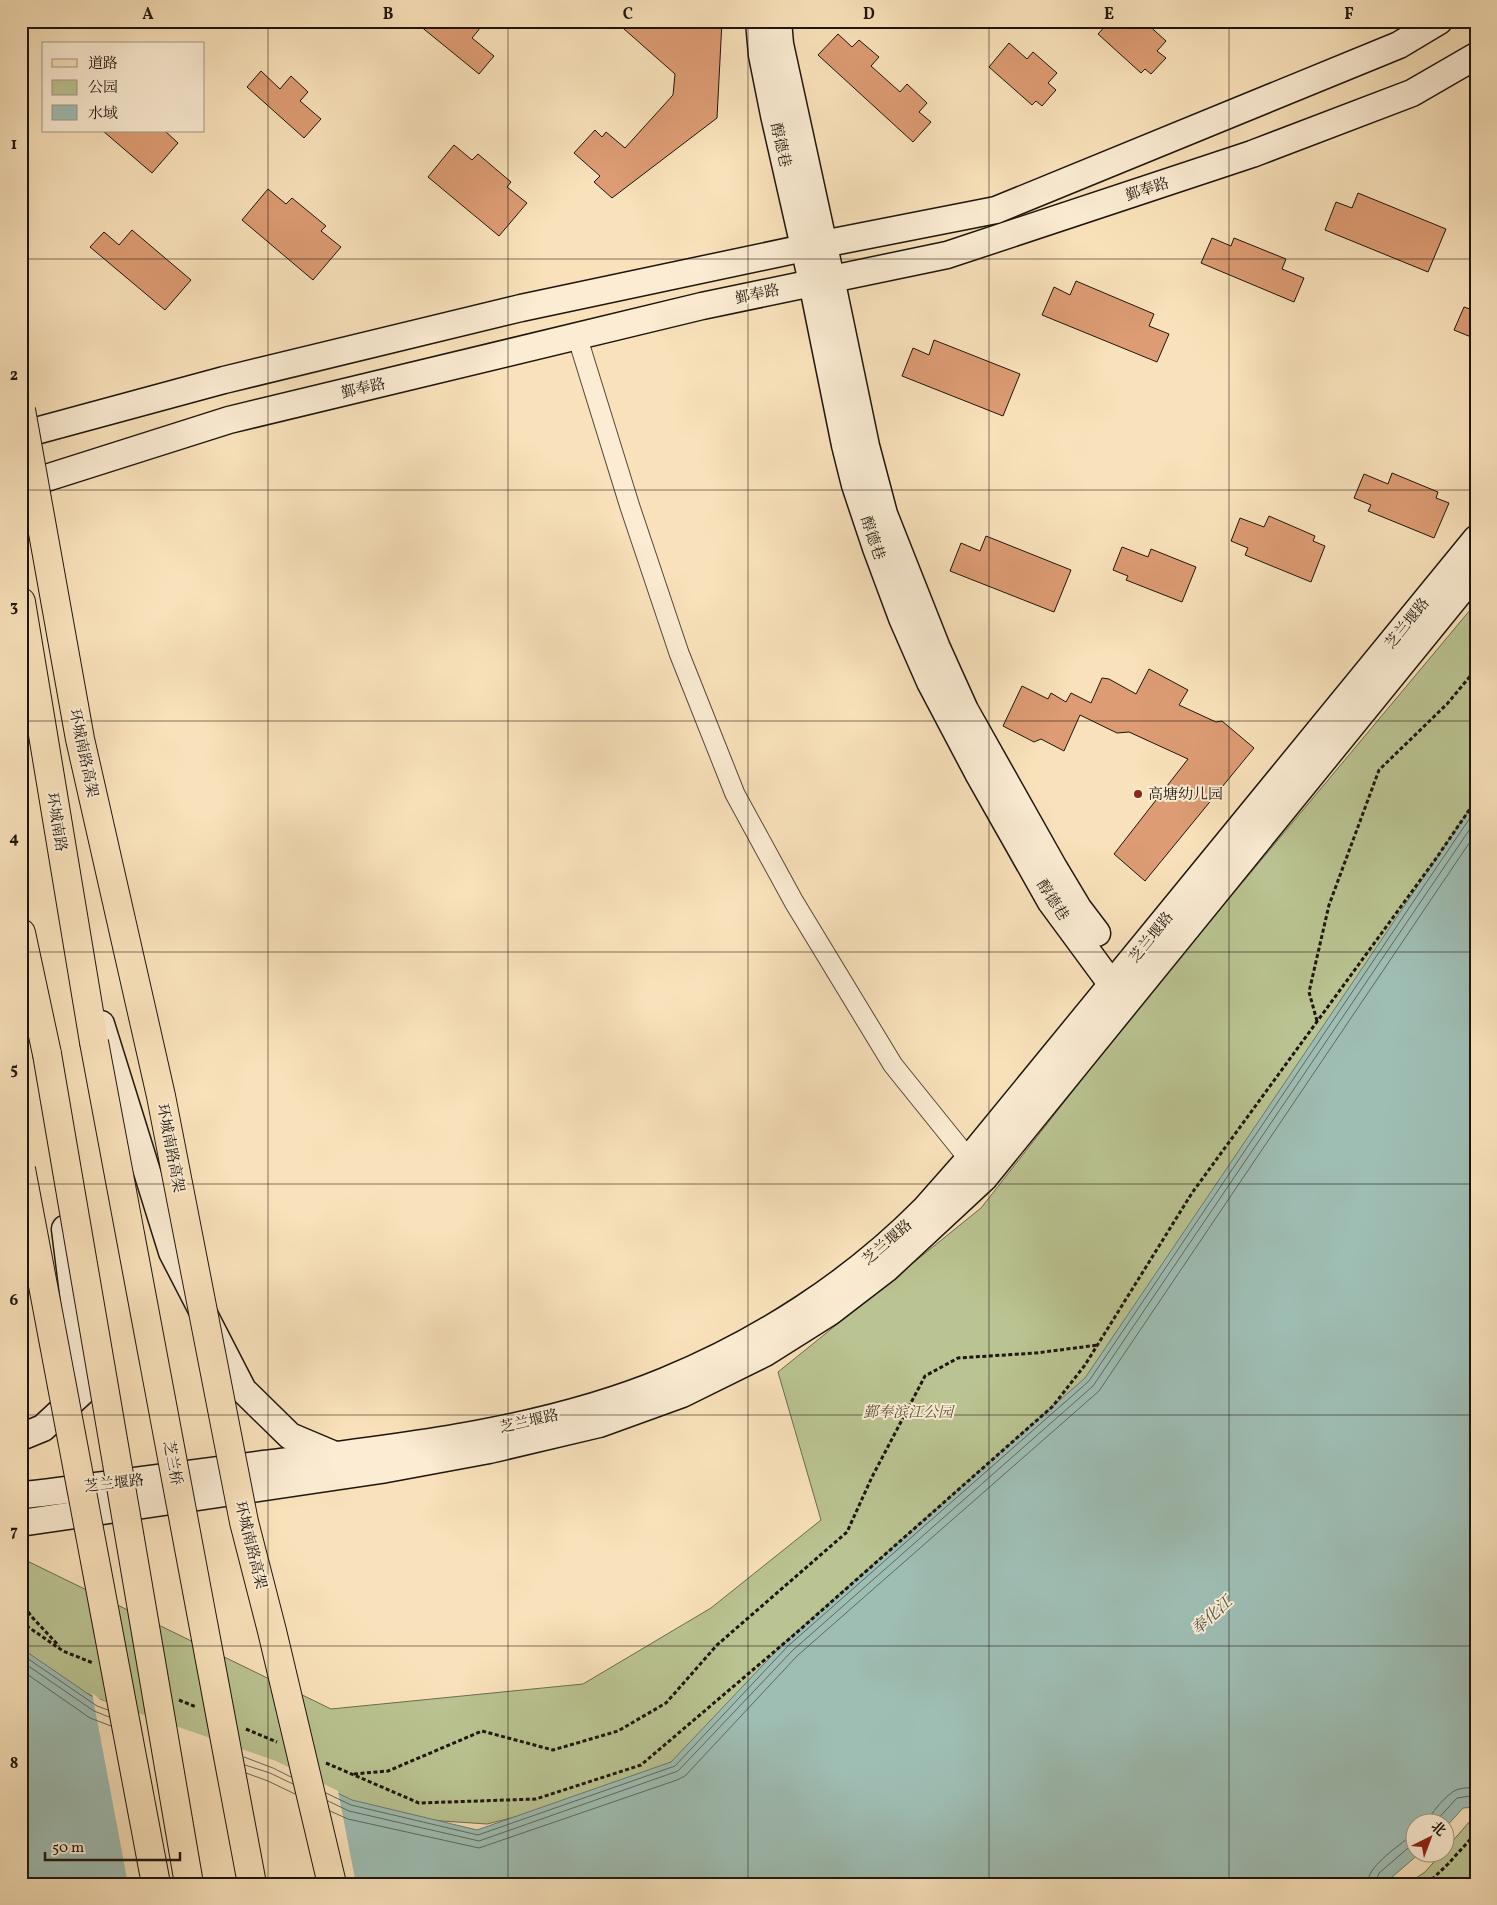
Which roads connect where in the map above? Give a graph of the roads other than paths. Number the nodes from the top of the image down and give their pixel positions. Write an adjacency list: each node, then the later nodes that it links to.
1 (758, 21): 5 (street, 醇德巷)
2 (778, 21): 5 (street, 醇德巷)
3 (1439, 21): 5 (street)
4 (1476, 56): 6 (street, 鄞奉路)
5 (813, 246): 6 (street, 醇德巷); 9 (street)
6 (822, 280): 7 (street, 鄞奉路); 16 (street, 醇德巷)
7 (577, 336): 10 (street, 鄞奉路); 19 (street)
8 (21, 410): 28 (main road, 环城南路高架, bridge)
9 (21, 435)
10 (21, 486)
11 (1476, 539): 16 (street, 芝兰堰路)
12 (1476, 572): 16 (street, 芝兰堰路)
13 (21, 602): 15 (main road, 环城南路)
14 (21, 933): 18 (main road)
15 (80, 958): 17 (main road, 环城南路); 22 (street)
16 (1124, 987): 19 (street, 芝兰堰路)
17 (94, 1042): 27 (main road, 芝兰桥, bridge)
18 (47, 1054): 21 (street); 26 (main road, bridge)
19 (976, 1168): 22 (street, 芝兰堰路); 24 (street, 芝兰堰路)
20 (21, 1169): 25 (main road, bridge)
21 (21, 1437)
22 (335, 1455): 23 (street, 芝兰堰路)
23 (21, 1495)
24 (21, 1520)
25 (156, 1884)
26 (190, 1884)
27 (252, 1884)
28 (332, 1884)

